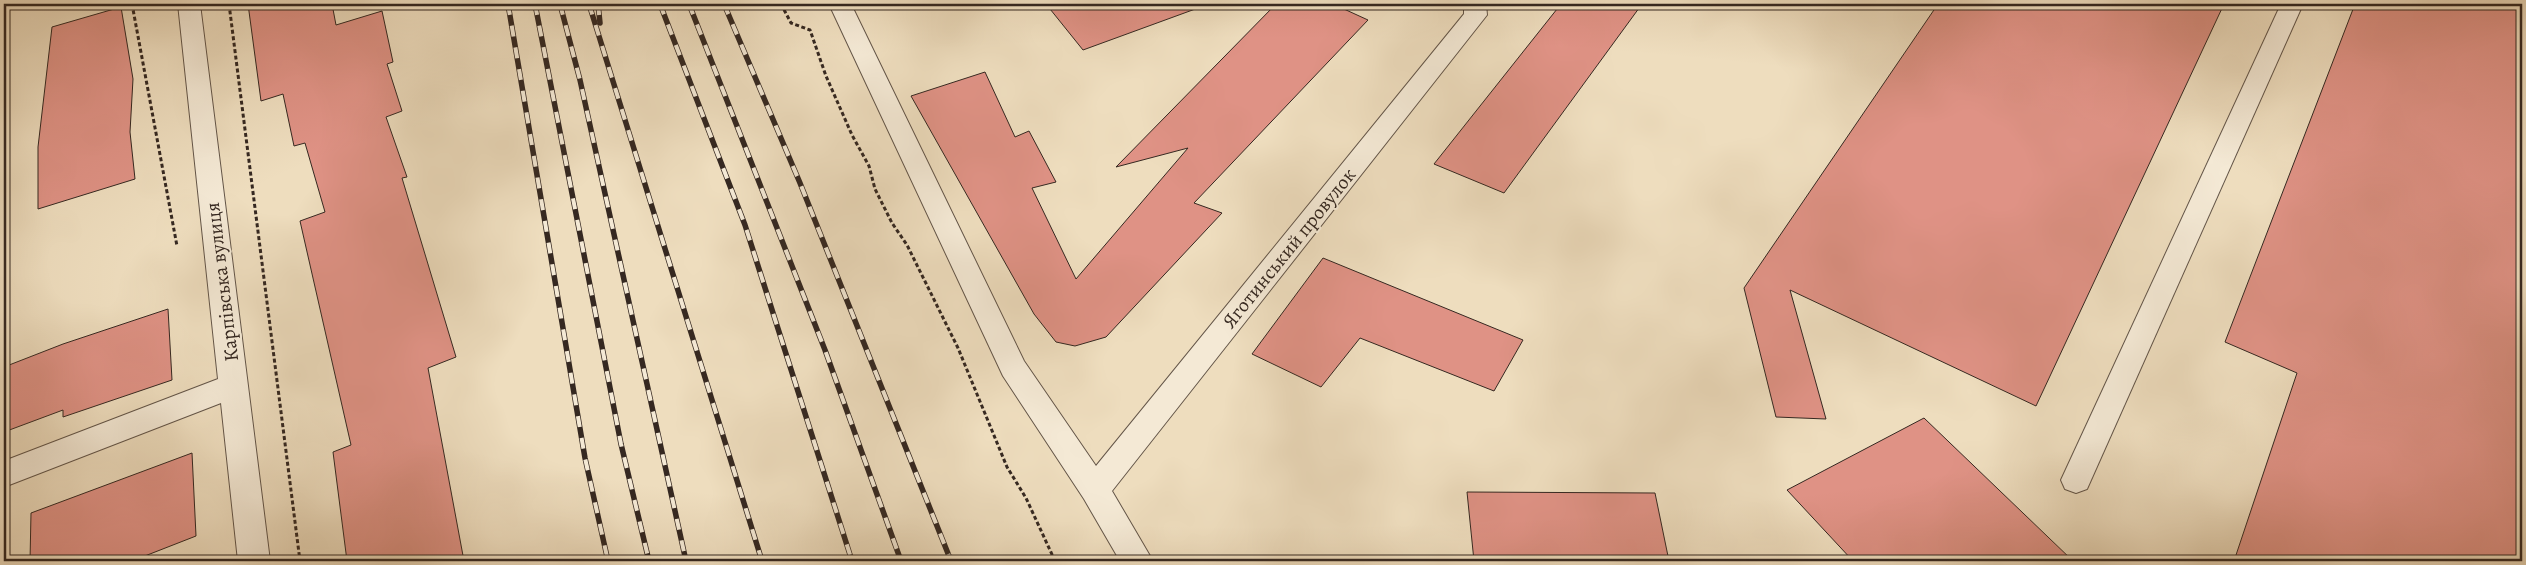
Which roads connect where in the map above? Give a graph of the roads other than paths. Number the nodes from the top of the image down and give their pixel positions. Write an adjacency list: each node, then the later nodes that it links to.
1 (189, 4): 5 (street, Карпівська вулиця)
2 (840, 4): 8 (street)
3 (1475, 4): 8 (street, Яготинський провулок)
4 (2292, 4): 7 (street)
5 (234, 385): 6 (street); 9 (street, Карпівська вулиця)
6 (4, 474)
7 (2076, 480)
8 (1095, 490): 10 (street)
9 (254, 561)
10 (1137, 561)

